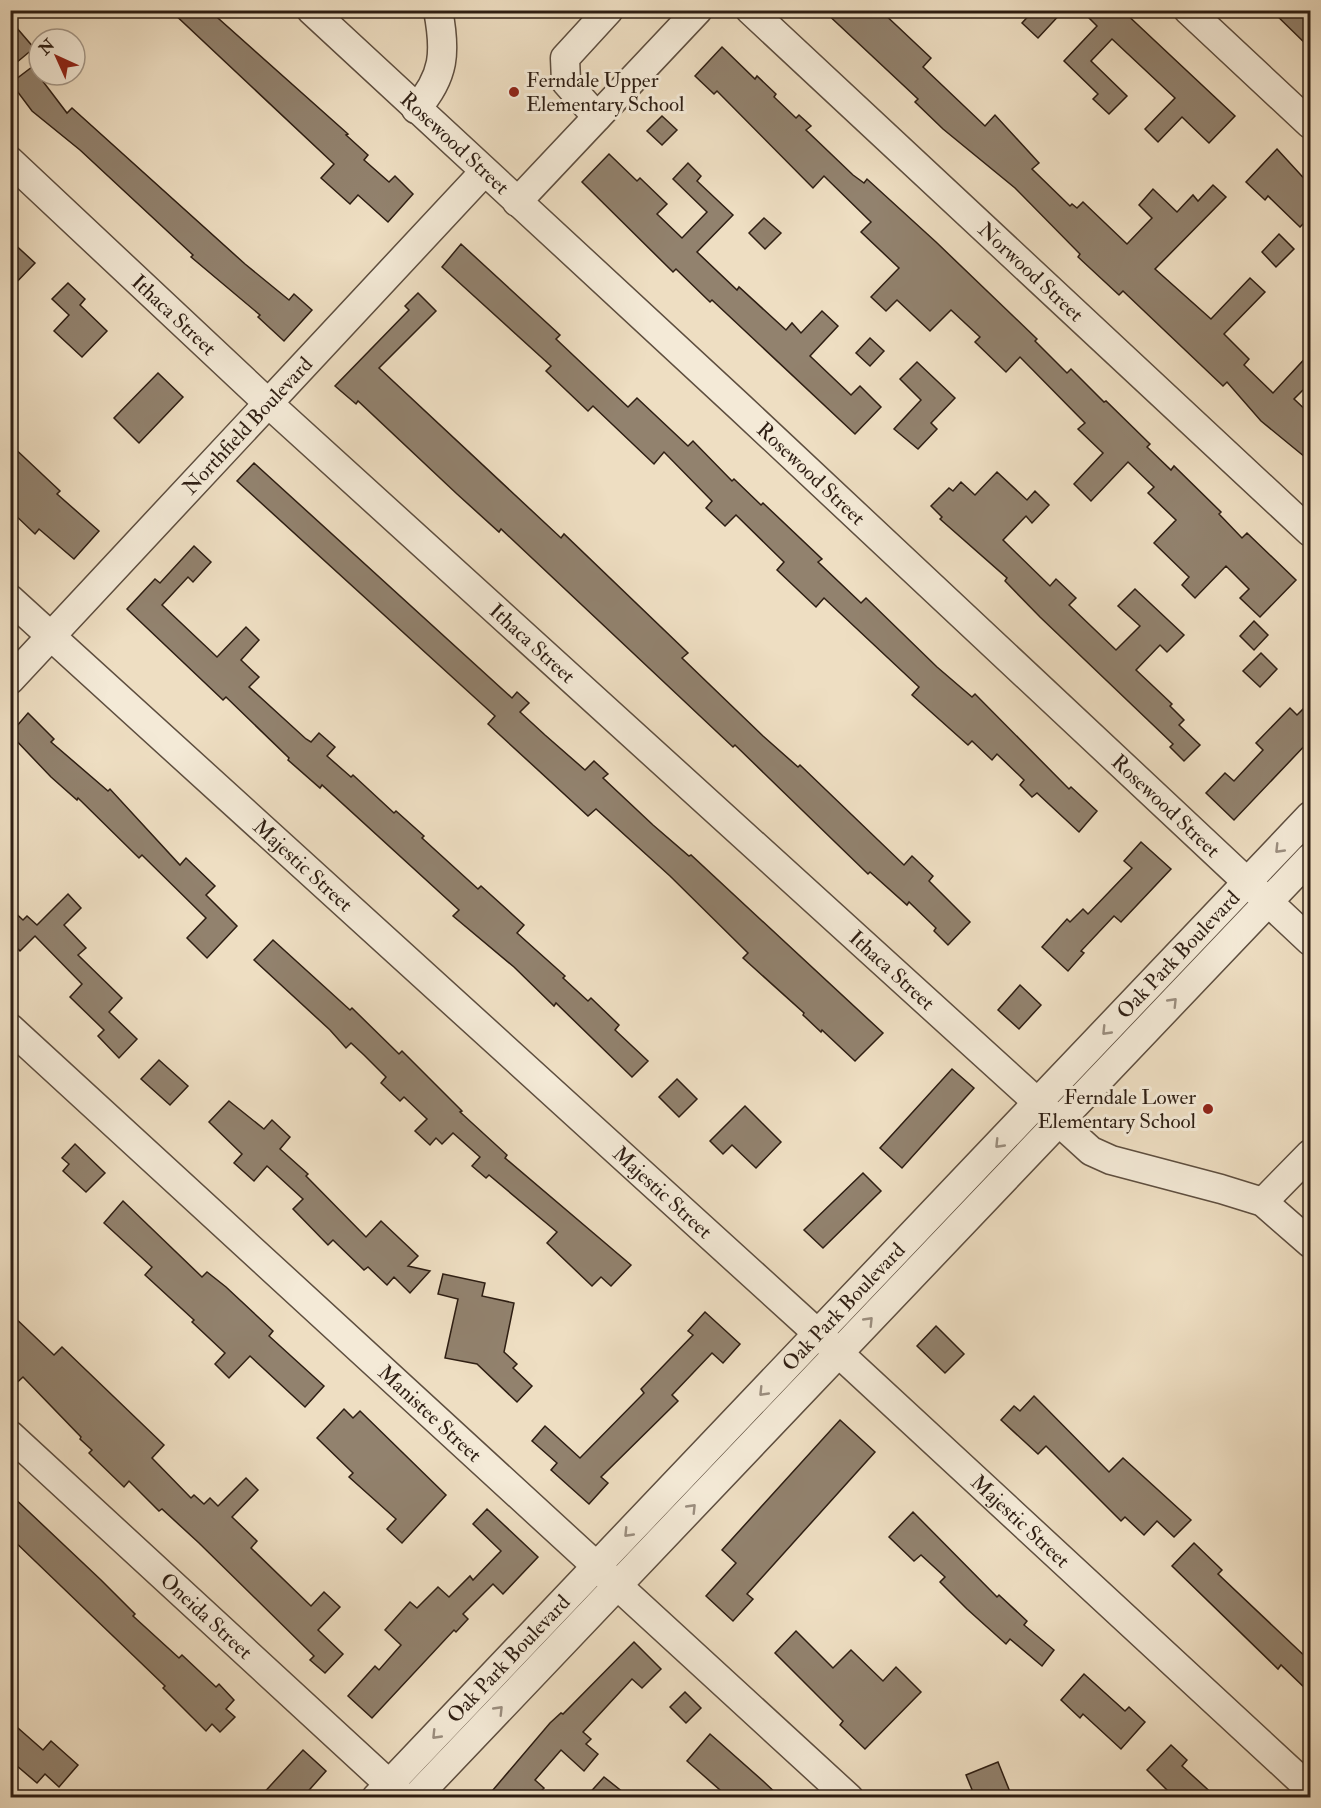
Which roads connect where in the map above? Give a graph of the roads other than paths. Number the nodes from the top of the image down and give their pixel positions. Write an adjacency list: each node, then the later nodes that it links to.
1 (311, 10): 7 (street, Rosewood Street)
2 (438, 10): 7 (street)
3 (609, 10): 8 (street)
4 (698, 10): 8 (street)
5 (750, 10): 14 (street, Norwood Street)
6 (1188, 10): 9 (street)
7 (416, 109): 11 (street, Rosewood Street)
8 (597, 117): 12 (street)
9 (1311, 124)
10 (10, 161): 13 (street, Ithaca Street)
11 (484, 172): 12 (street, Rosewood Street); 13 (street, Northfield Boulevard)
12 (517, 202): 20 (street, Rosewood Street)
13 (269, 404): 16 (street, Northfield Boulevard); 24 (street, Ithaca Street)
14 (1311, 532)
15 (10, 599): 16 (street, Majestic Street)
16 (51, 636): 17 (street, Northfield Boulevard); 29 (street, Majestic Street)
17 (10, 680)
18 (1311, 816): 20 (street, Oak Park Boulevard, one-way to 20)
19 (1311, 858): 21 (street, Oak Park Boulevard)
20 (1247, 882): 21 (street, Rosewood Street); 24 (street, Oak Park Boulevard, one-way to 24)
21 (1269, 902): 22 (street, Rosewood Street); 25 (street, Oak Park Boulevard, one-way to 21)
22 (1311, 941)
23 (10, 1028): 32 (street, Manistee Street)
24 (1039, 1101): 25 (street, Ithaca Street); 29 (street, Oak Park Boulevard, one-way to 29)
25 (1060, 1120): 27 (street, Ithaca Street); 30 (street, Oak Park Boulevard, one-way to 25)
26 (1311, 1154): 27 (street)
27 (1263, 1202): 28 (street)
28 (1311, 1243)
29 (818, 1334): 30 (street, Majestic Street); 32 (street, Oak Park Boulevard, one-way to 32)
30 (839, 1353): 33 (street, Oak Park Boulevard, one-way to 30); 34 (street, Majestic Street)
31 (10, 1435): 35 (street, Oneida Street)
32 (597, 1565): 33 (street, Manistee Street); 35 (street, Oak Park Boulevard, one-way to 35)
33 (618, 1584): 36 (street, Oak Park Boulevard, one-way to 33); 37 (street, Manistee Street)
34 (1311, 1789)
35 (389, 1793)
36 (415, 1797)
37 (849, 1797)

